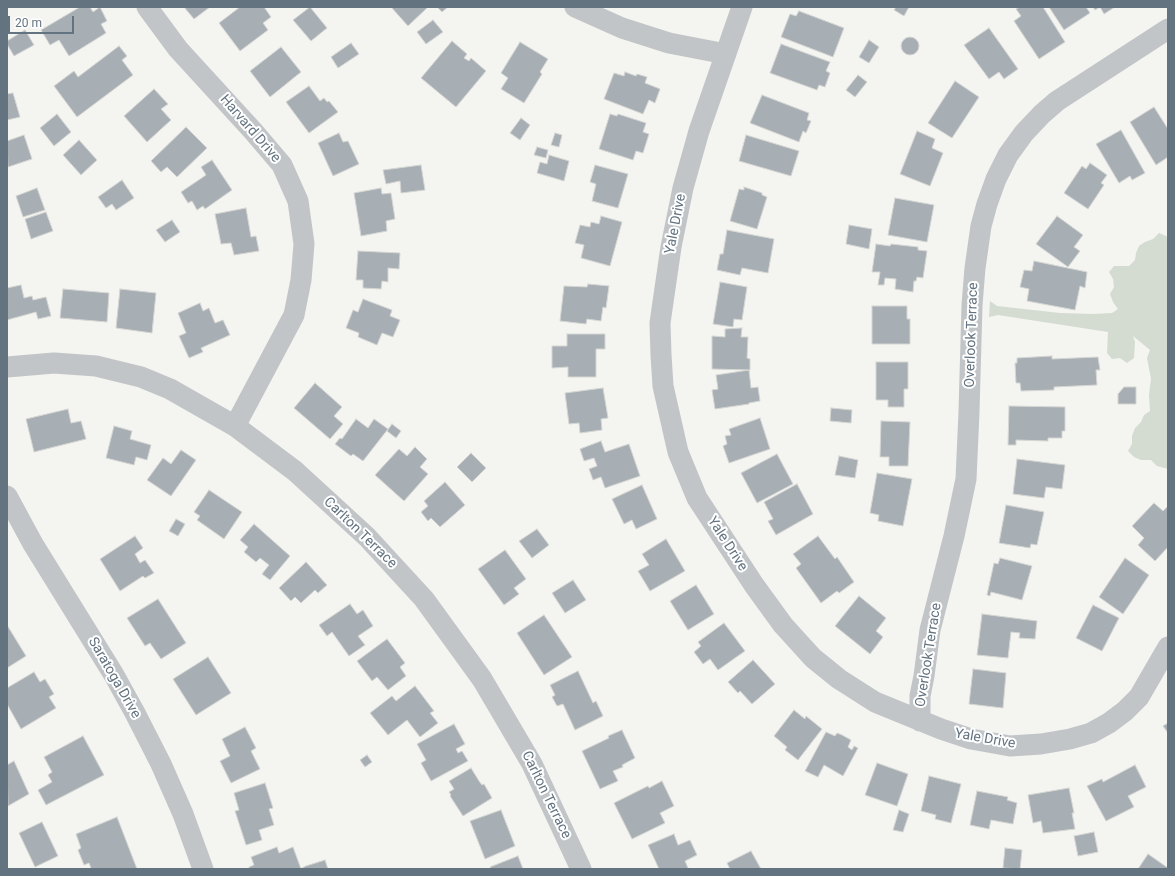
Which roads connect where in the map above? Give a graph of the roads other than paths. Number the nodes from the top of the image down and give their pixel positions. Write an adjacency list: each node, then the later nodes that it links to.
1 (147, 7): 7 (street, Harvard Drive)
2 (575, 7): 5 (street)
3 (742, 7): 5 (street, Yale Drive)
4 (1168, 29): 10 (street, Overlook Terrace)
5 (726, 54): 10 (street, Yale Drive)
6 (7, 367): 7 (street, Carlton Terrace)
7 (235, 426): 12 (street, Carlton Terrace)
8 (7, 496): 11 (street, Saratoga Drive)
9 (1168, 647): 10 (street, Yale Drive)
10 (920, 721)
11 (203, 869)
12 (581, 869)

